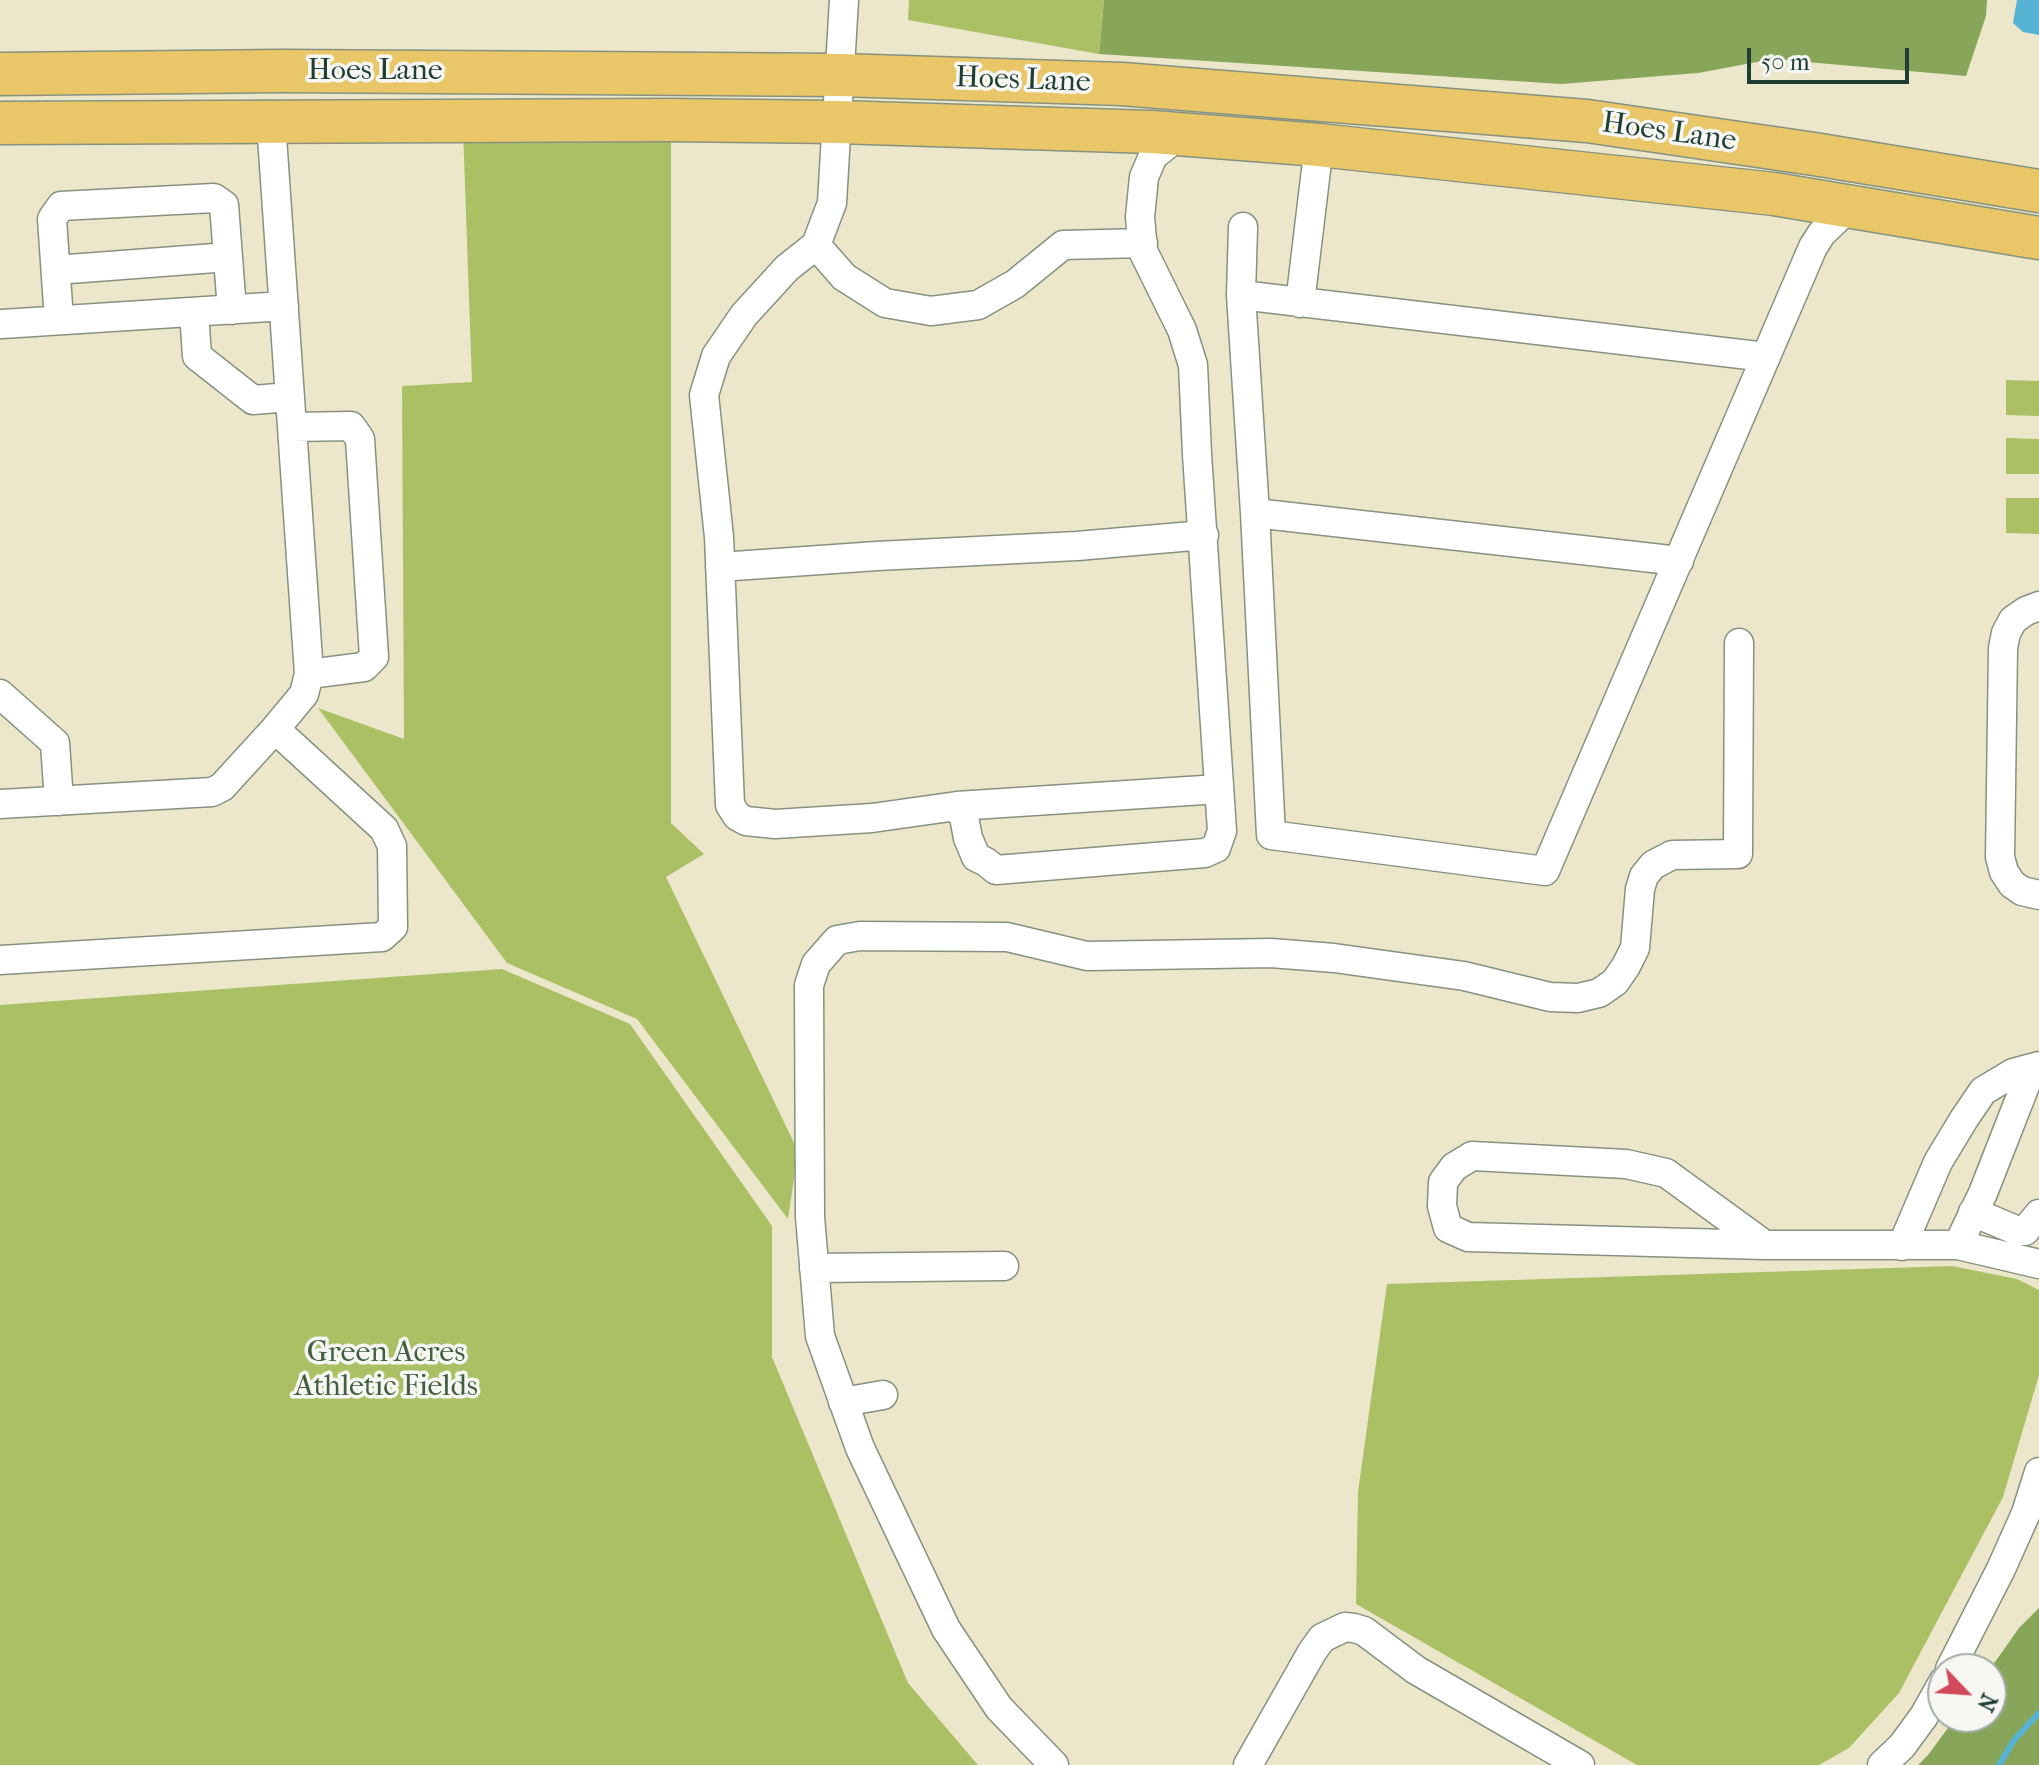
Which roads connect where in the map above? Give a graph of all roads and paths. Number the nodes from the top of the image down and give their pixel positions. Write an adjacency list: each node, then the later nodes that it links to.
1 (844, 0): 3 (street)
2 (0, 74): 3 (highway, Hoes Lane)
3 (840, 75): 5 (street); 9 (highway, Hoes Lane)
4 (271, 122): 5 (highway, Hoes Lane); 6 (highway, Hoes Lane); 19 (street)
5 (837, 122): 7 (highway, Hoes Lane); 14 (street)
6 (0, 123)
7 (1179, 135): 8 (highway, Hoes Lane); 13 (street)
8 (1319, 145): 10 (highway, Hoes Lane); 18 (street)
9 (2039, 191)
10 (1856, 206): 12 (highway, Hoes Lane); 24 (street)
11 (1243, 227): 17 (street)
12 (2039, 238)
13 (1143, 243): 14 (street); 28 (street)
14 (816, 245): 30 (street)
15 (228, 257): 16 (street); 16 (street); 20 (street)
16 (56, 270): 23 (street)
17 (1241, 295): 18 (street); 27 (street)
18 (1300, 303): 24 (street)
19 (284, 306): 20 (street); 25 (street)
20 (232, 310): 21 (street)
21 (194, 312): 23 (street); 25 (street)
22 (1, 316): 23 (street)
23 (59, 320)
24 (1766, 357): 29 (street)
25 (290, 397): 26 (street)
26 (292, 427): 33 (street); 33 (street)
27 (1255, 513): 29 (street); 29 (street)
28 (1204, 535): 30 (street); 36 (street)
29 (1679, 561)
30 (720, 567): 39 (street)
31 (2039, 606): 40 (street)
32 (1739, 643): 50 (street)
33 (309, 674): 35 (street)
34 (0, 694): 37 (street)
35 (275, 729): 37 (street); 41 (street)
36 (1219, 789): 39 (street); 39 (street)
37 (59, 801): 38 (street)
38 (0, 804)
39 (957, 806)
40 (2039, 895)
41 (0, 960)
42 (2036, 1067): 43 (street); 47 (street)
43 (1973, 1212): 44 (street); 46 (street)
44 (2039, 1214)
45 (1765, 1245): 45 (street); 47 (street)
46 (1958, 1245): 47 (street); 48 (street)
47 (1902, 1246)
48 (2039, 1264)
49 (1004, 1266): 50 (street)
50 (814, 1268): 52 (street)
51 (883, 1395): 52 (street)
52 (843, 1402): 56 (street)
53 (2039, 1472): 54 (street)
54 (1958, 1653)
55 (1927, 1711): 59 (street)
56 (1054, 1765)
57 (1248, 1765): 58 (street)
58 (1580, 1765)
59 (1882, 1765)

